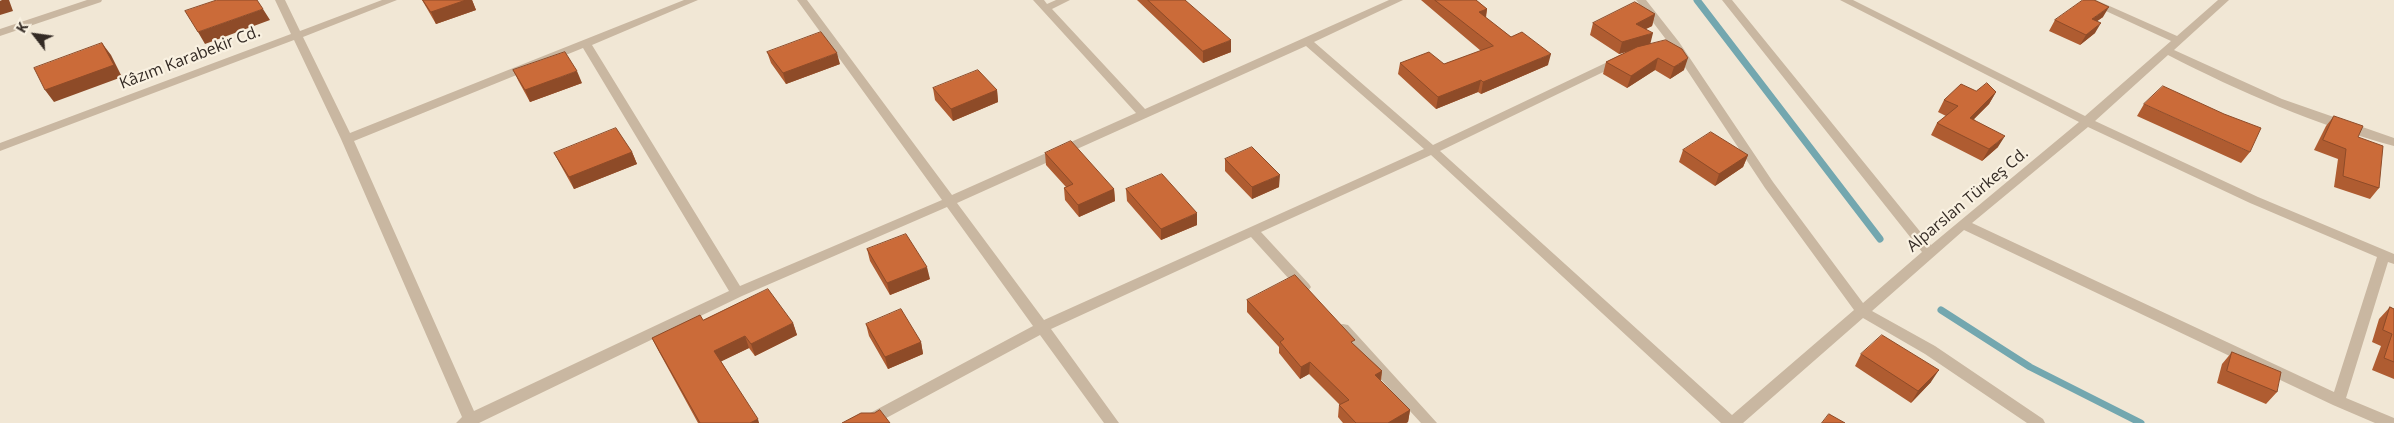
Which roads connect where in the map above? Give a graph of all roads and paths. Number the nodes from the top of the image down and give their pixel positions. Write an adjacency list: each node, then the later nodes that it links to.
1 (98, 0): 14 (street)
2 (280, 0): 15 (street)
3 (392, 0): 15 (street, Kâzım Karabekir Cd.)
4 (693, 0): 18 (street)
5 (802, 0): 29 (street)
6 (1065, 0): 13 (street)
7 (1398, 0): 17 (street)
8 (1641, 0): 19 (street)
9 (1726, 0): 32 (street)
10 (1845, 0): 24 (street)
11 (2087, 0): 16 (street)
12 (2224, 0): 16 (street, Alparslan Türkeş Cd.)
13 (1042, 4): 23 (street)
14 (0, 33)
15 (296, 36): 25 (street); 27 (street, Kâzım Karabekir Cd.)
16 (2177, 40): 21 (street, Alparslan Türkeş Cd.)
17 (1307, 41): 23 (street); 28 (street)
18 (585, 42): 25 (street); 34 (street)
19 (1675, 44): 20 (street); 36 (street)
20 (1662, 46)
21 (2166, 50): 24 (street, Alparslan Türkeş Cd.); 26 (street)
22 (1629, 55): 28 (street)
23 (1142, 114): 29 (street)
24 (2085, 123): 30 (street, Alparslan Türkeş Cd.); 33 (street)
25 (347, 139): 40 (street)
26 (2394, 142)
27 (0, 147)
28 (1432, 150): 31 (street); 44 (street)
29 (950, 201): 34 (street); 38 (street)
30 (1963, 224): 32 (street, Alparslan Türkeş Cd.); 39 (street)
31 (1253, 231): 35 (street); 38 (street)
32 (1930, 253): 36 (street, Alparslan Türkeş Cd.)
33 (2389, 257): 39 (street)
34 (737, 293): 40 (street)
35 (1313, 296)
36 (1863, 312): 44 (street, Alparslan Türkeş Cd.); 45 (street)
37 (1333, 318): 43 (street)
38 (1041, 328): 41 (street); 42 (street)
39 (2338, 401): 46 (street)
40 (468, 422)
41 (864, 423)
42 (1112, 423)
43 (1430, 423)
44 (1732, 423)
45 (2038, 423)
46 (2390, 423)

